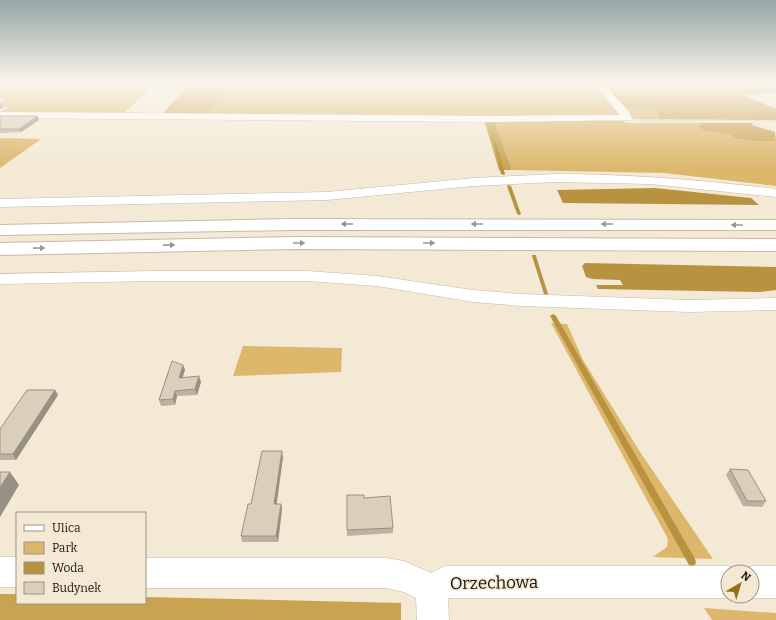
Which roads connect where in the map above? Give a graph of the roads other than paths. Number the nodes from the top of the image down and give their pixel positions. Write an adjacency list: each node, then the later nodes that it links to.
1 (622, 111): 2 (street)
2 (0, 115)
3 (776, 194): 4 (street)
4 (0, 203)
5 (776, 225): 6 (highway, one-way to 6)
6 (0, 230)
7 (776, 245): 8 (highway, one-way to 7)
8 (0, 249)
9 (0, 279): 10 (street)
10 (776, 304)
11 (0, 572): 12 (street)
12 (16, 572)
13 (146, 572): 17 (street, Orzechowa)
14 (720, 582): 17 (street, Orzechowa)
15 (760, 582): 16 (street)
16 (776, 582)
17 (432, 605)

